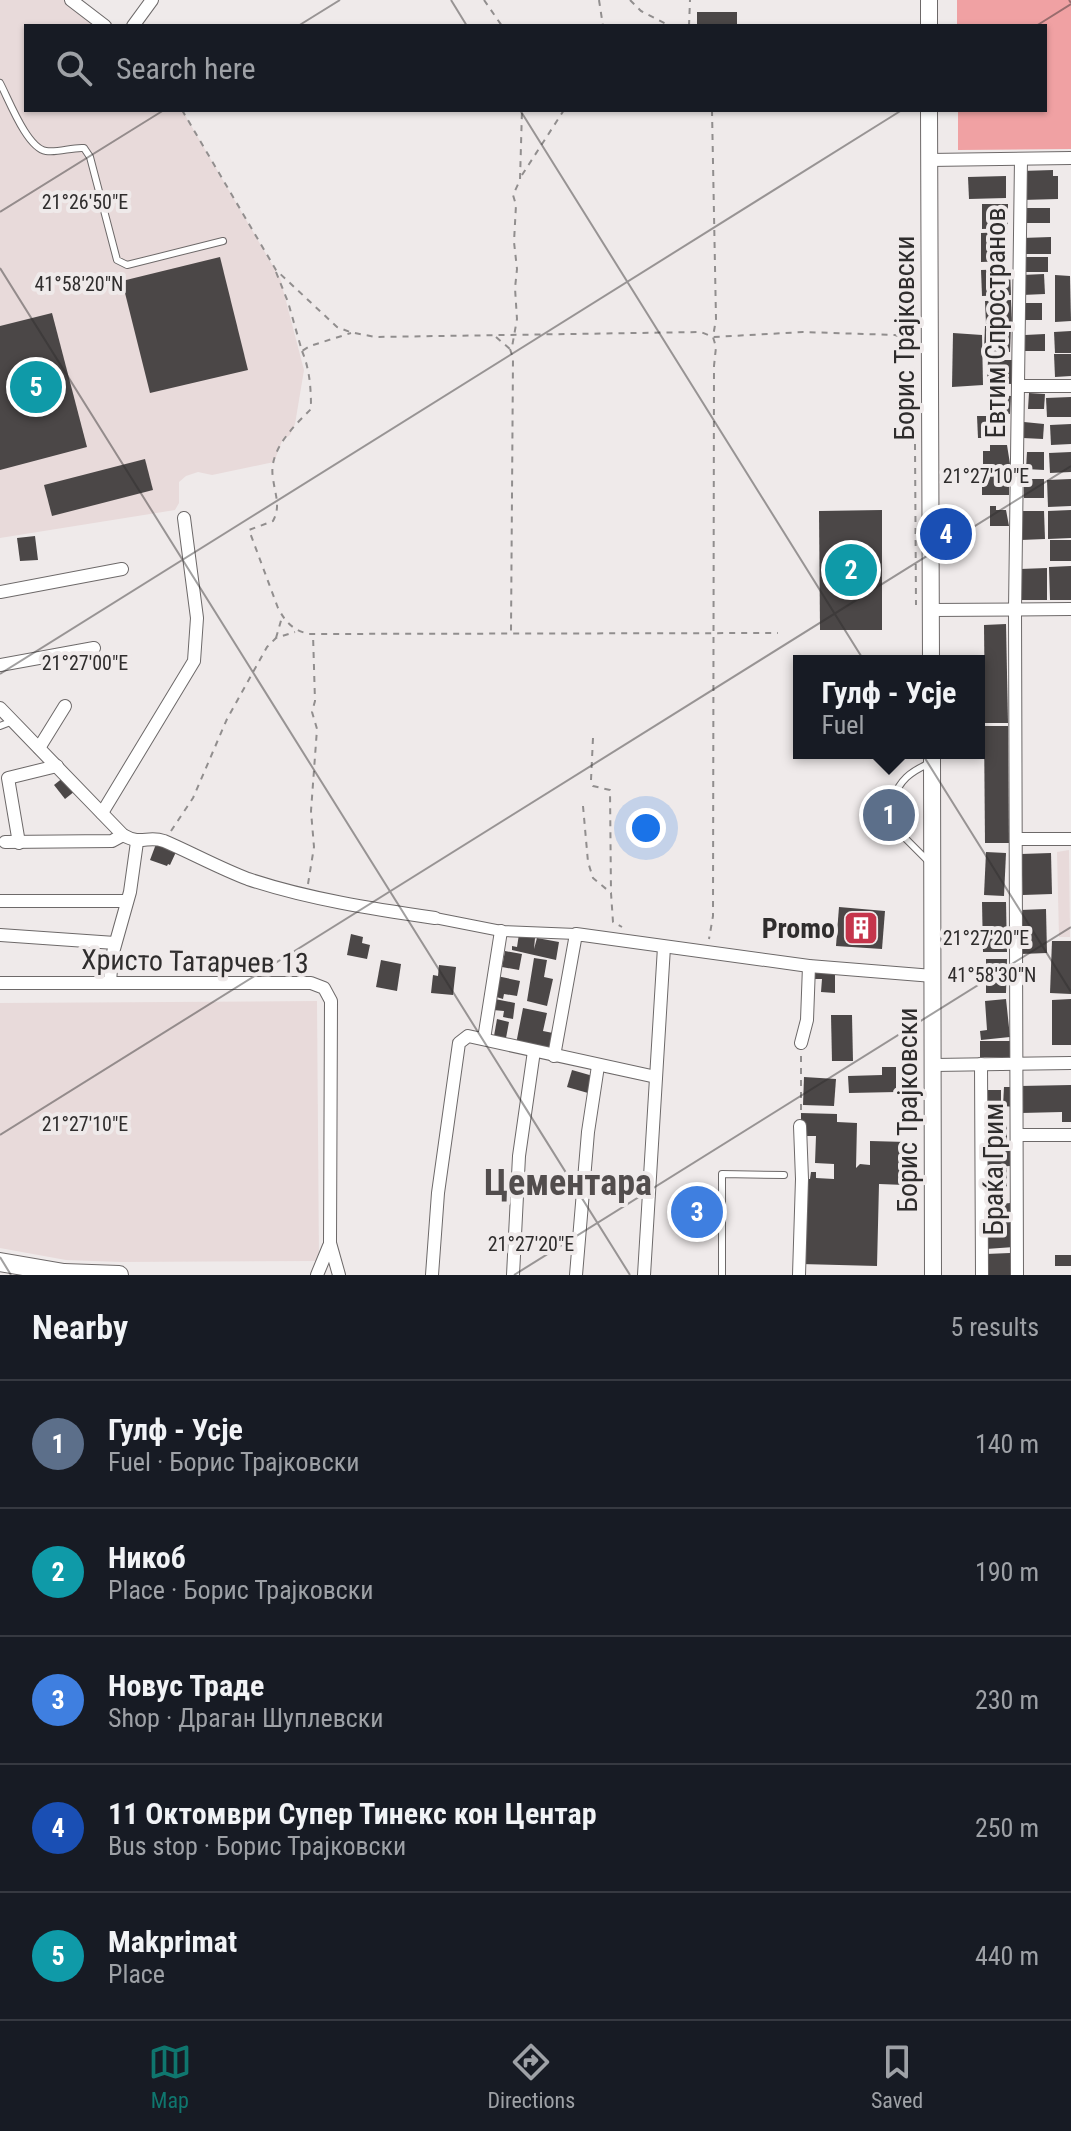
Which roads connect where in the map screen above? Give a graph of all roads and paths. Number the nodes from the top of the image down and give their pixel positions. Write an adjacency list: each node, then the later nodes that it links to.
1 (71, 0): 8 (street)
2 (152, 0): 9 (street)
3 (484, 0): 10 (path)
4 (599, 0): 11 (path)
5 (630, 0): 12 (path)
6 (690, 0): 13 (path)
7 (929, 0): 14 (street)
8 (102, 24)
9 (134, 24)
10 (500, 24)
11 (603, 24)
12 (666, 24)
13 (689, 24)
14 (929, 24)
15 (0, 83): 25 (lane)
16 (183, 112): 26 (path)
17 (522, 112): 24 (path)
18 (563, 112): 24 (path)
19 (712, 112): 30 (path)
20 (929, 112): 23 (street, Борис Трајковски)
21 (1071, 158): 22 (street)
22 (1021, 159): 23 (street); 34 (street, Евтим Спространов)
23 (929, 160): 42 (street, Борис Трајковски)
24 (520, 180): 29 (path)
25 (223, 241)
26 (276, 270): 27 (path); 33 (path)
27 (352, 333): 28 (path); 33 (path)
28 (495, 336): 29 (path); 31 (path)
29 (513, 336): 30 (path); 31 (path)
30 (713, 337): 32 (path); 45 (path)
31 (510, 349): 48 (path)
32 (917, 350)
33 (302, 351): 43 (path)
34 (1020, 386): 35 (street); 40 (street, Евтим Спространов)
35 (1071, 386)
36 (916, 434): 42 (path)
37 (184, 518): 63 (street)
38 (122, 569): 39 (street)
39 (0, 592)
40 (1015, 609): 41 (street); 42 (street); 66 (street, Евтим Спространов)
41 (1071, 609)
42 (924, 610): 51 (street, Борис Трајковски)
43 (282, 616): 44 (path); 49 (path)
44 (296, 631): 47 (path); 49 (path)
45 (713, 633): 46 (path); 48 (path); 84 (path)
46 (778, 633)
47 (313, 634): 48 (path); 73 (path)
48 (511, 634)
49 (276, 638): 70 (path)
50 (94, 648): 52 (street)
51 (930, 655)
52 (0, 665)
53 (65, 706): 57 (street)
54 (0, 708): 55 (street)
55 (6, 724): 57 (street)
56 (593, 738): 74 (path)
57 (39, 748): 60 (street)
58 (930, 759): 61 (lane)
59 (932, 759): 72 (street, Борис Трајковски)
60 (57, 766): 63 (street); 71 (street)
61 (893, 799)
62 (583, 806): 74 (path)
63 (102, 813): 65 (street)
64 (897, 825): 72 (lane)
65 (123, 835): 69 (street); 71 (street)
66 (1016, 839): 67 (street); 95 (street, Евтим Спространов)
67 (1071, 839)
68 (5, 842): 71 (street)
69 (137, 842): 70 (street); 76 (street)
70 (165, 842): 73 (street)
71 (19, 843)
72 (932, 866): 86 (street, Борис Трајковски)
73 (306, 893): 77 (street)
74 (611, 893): 78 (path)
75 (0, 901): 76 (street)
76 (127, 901): 82 (street)
77 (435, 918): 79 (street)
78 (625, 928)
79 (501, 931): 80 (street); 89 (street)
80 (576, 934): 83 (street); 92 (street)
81 (0, 935): 82 (street)
82 (115, 943): 87 (street)
83 (664, 947): 84 (street); 98 (street)
84 (703, 951): 85 (street)
85 (809, 966): 86 (street); 90 (street)
86 (933, 976): 96 (street, Борис Трајковски)
87 (110, 982): 88 (street, Христо Татарчев 13); 103 (street, Христо Татарчев 13)
88 (0, 983)
89 (484, 1039): 91 (street); 108 (street)
90 (801, 1043): 99 (path)
91 (534, 1051): 92 (street); 109 (street)
92 (554, 1056): 97 (street)
93 (1071, 1063): 95 (street)
94 (981, 1064): 95 (street); 96 (street); 115 (street)
95 (1018, 1064): 100 (street, Браќа Грим)
96 (934, 1065): 114 (street, Борис Трајковски)
97 (598, 1066): 98 (street); 110 (street)
98 (656, 1077): 111 (street)
99 (800, 1126): 113 (street)
100 (1018, 1135): 101 (street); 116 (street, Браќа Грим)
101 (1071, 1135)
102 (784, 1175): 112 (lane)
103 (330, 1243): 106 (street, Христо Татарчев 13); 107 (street, Христо Татарчев 13)
104 (0, 1262): 105 (main road)
105 (119, 1275)
106 (317, 1275)
107 (339, 1275)
108 (432, 1275)
109 (513, 1275)
110 (576, 1275)
111 (644, 1275)
112 (722, 1275)
113 (799, 1275)
114 (933, 1275)
115 (982, 1275)
116 (1017, 1275)

